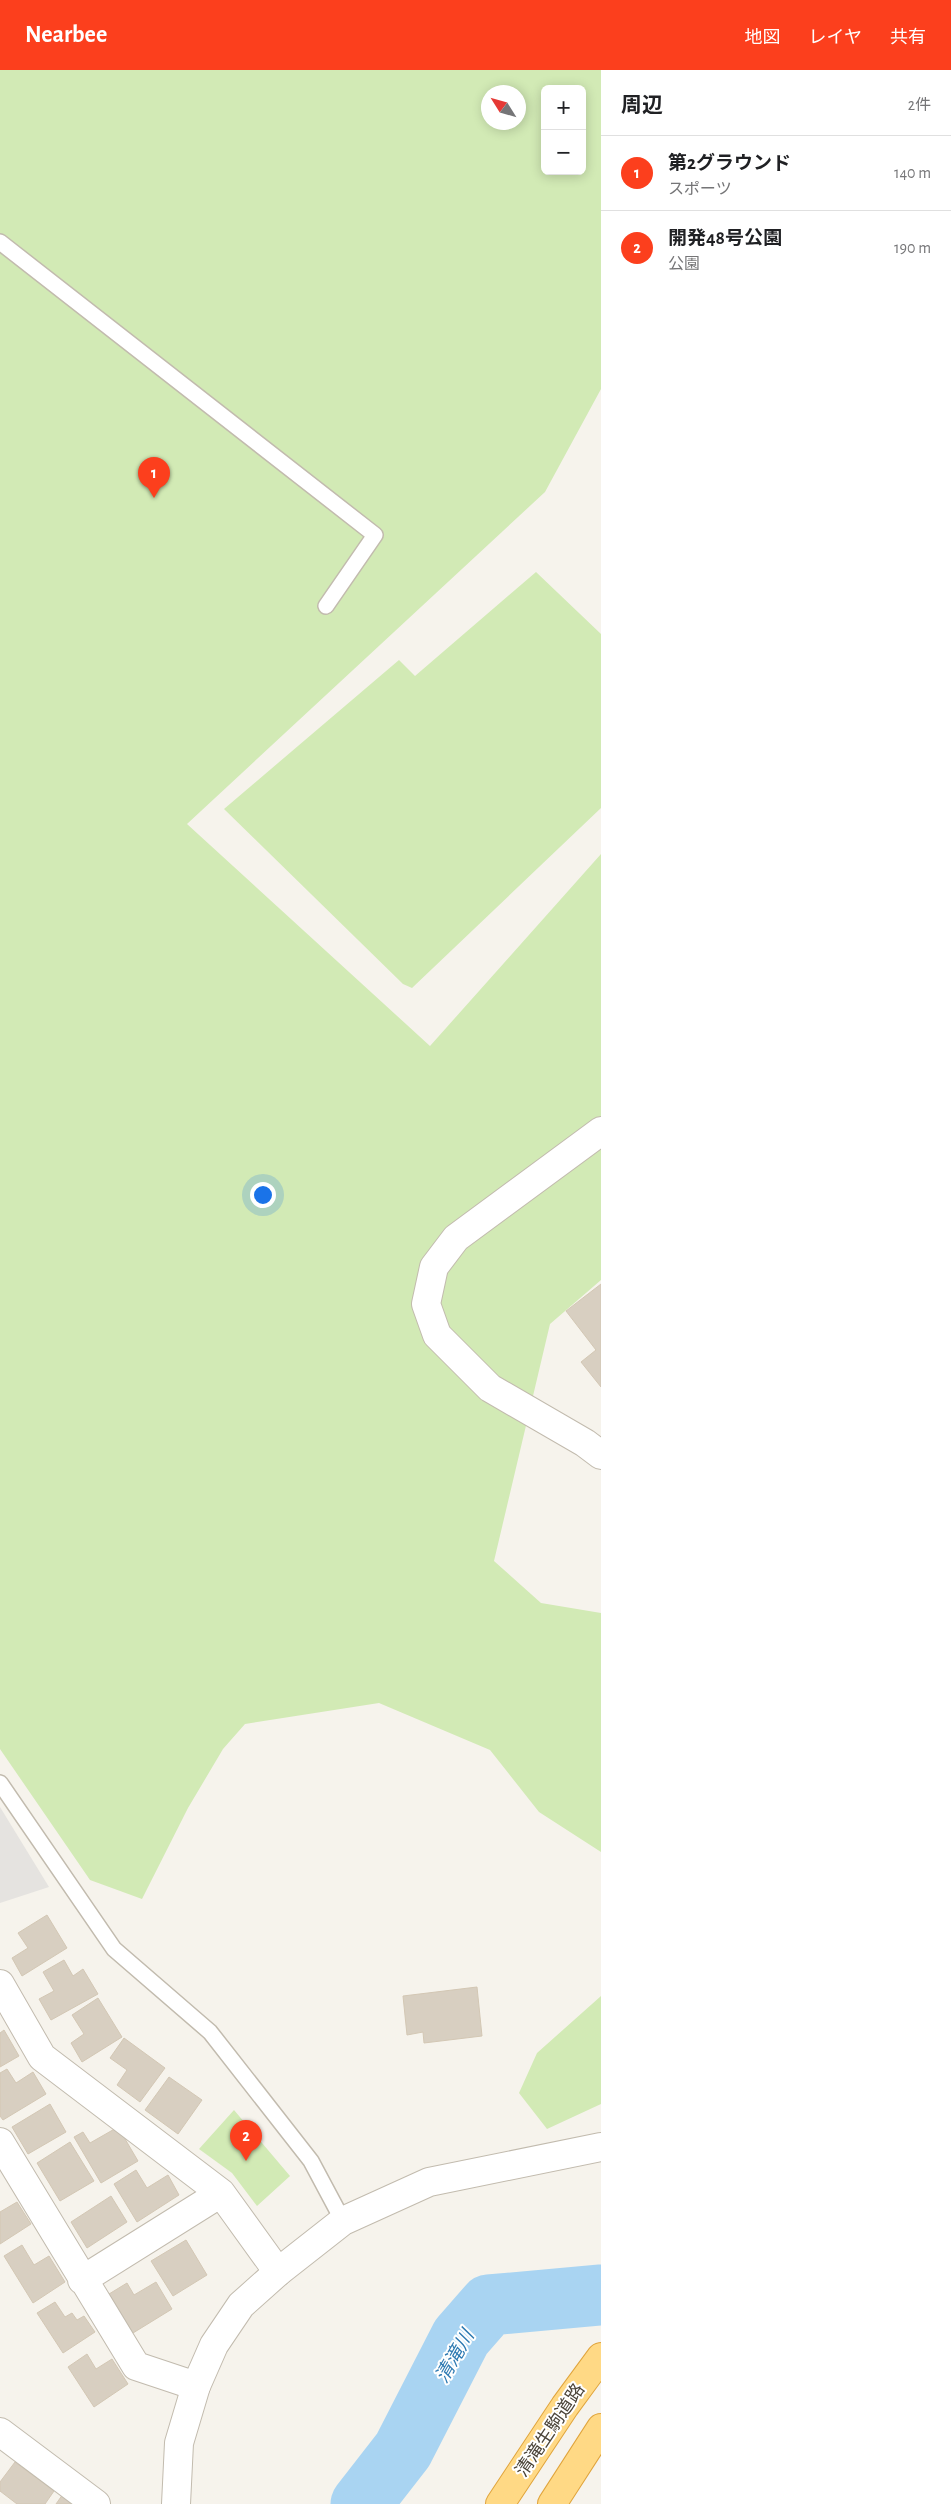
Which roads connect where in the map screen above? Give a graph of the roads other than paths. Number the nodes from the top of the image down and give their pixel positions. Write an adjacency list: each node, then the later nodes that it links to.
1 (0, 242): 2 (lane)
2 (326, 606)
3 (601, 1131): 4 (street)
4 (601, 1455)
5 (0, 1783): 10 (lane)
6 (0, 1984): 9 (street)
7 (0, 2142): 12 (street)
8 (601, 2147): 10 (street)
9 (221, 2193): 11 (street); 12 (street)
10 (343, 2222): 11 (street)
11 (278, 2272): 14 (street)
12 (82, 2280): 14 (street)
13 (601, 2357): 19 (highway, 清滝生駒道路)
14 (196, 2386): 18 (street)
15 (600, 2430): 20 (highway)
16 (0, 2432): 17 (street)
17 (96, 2504)
18 (176, 2504)
19 (500, 2504)
20 (552, 2504)

